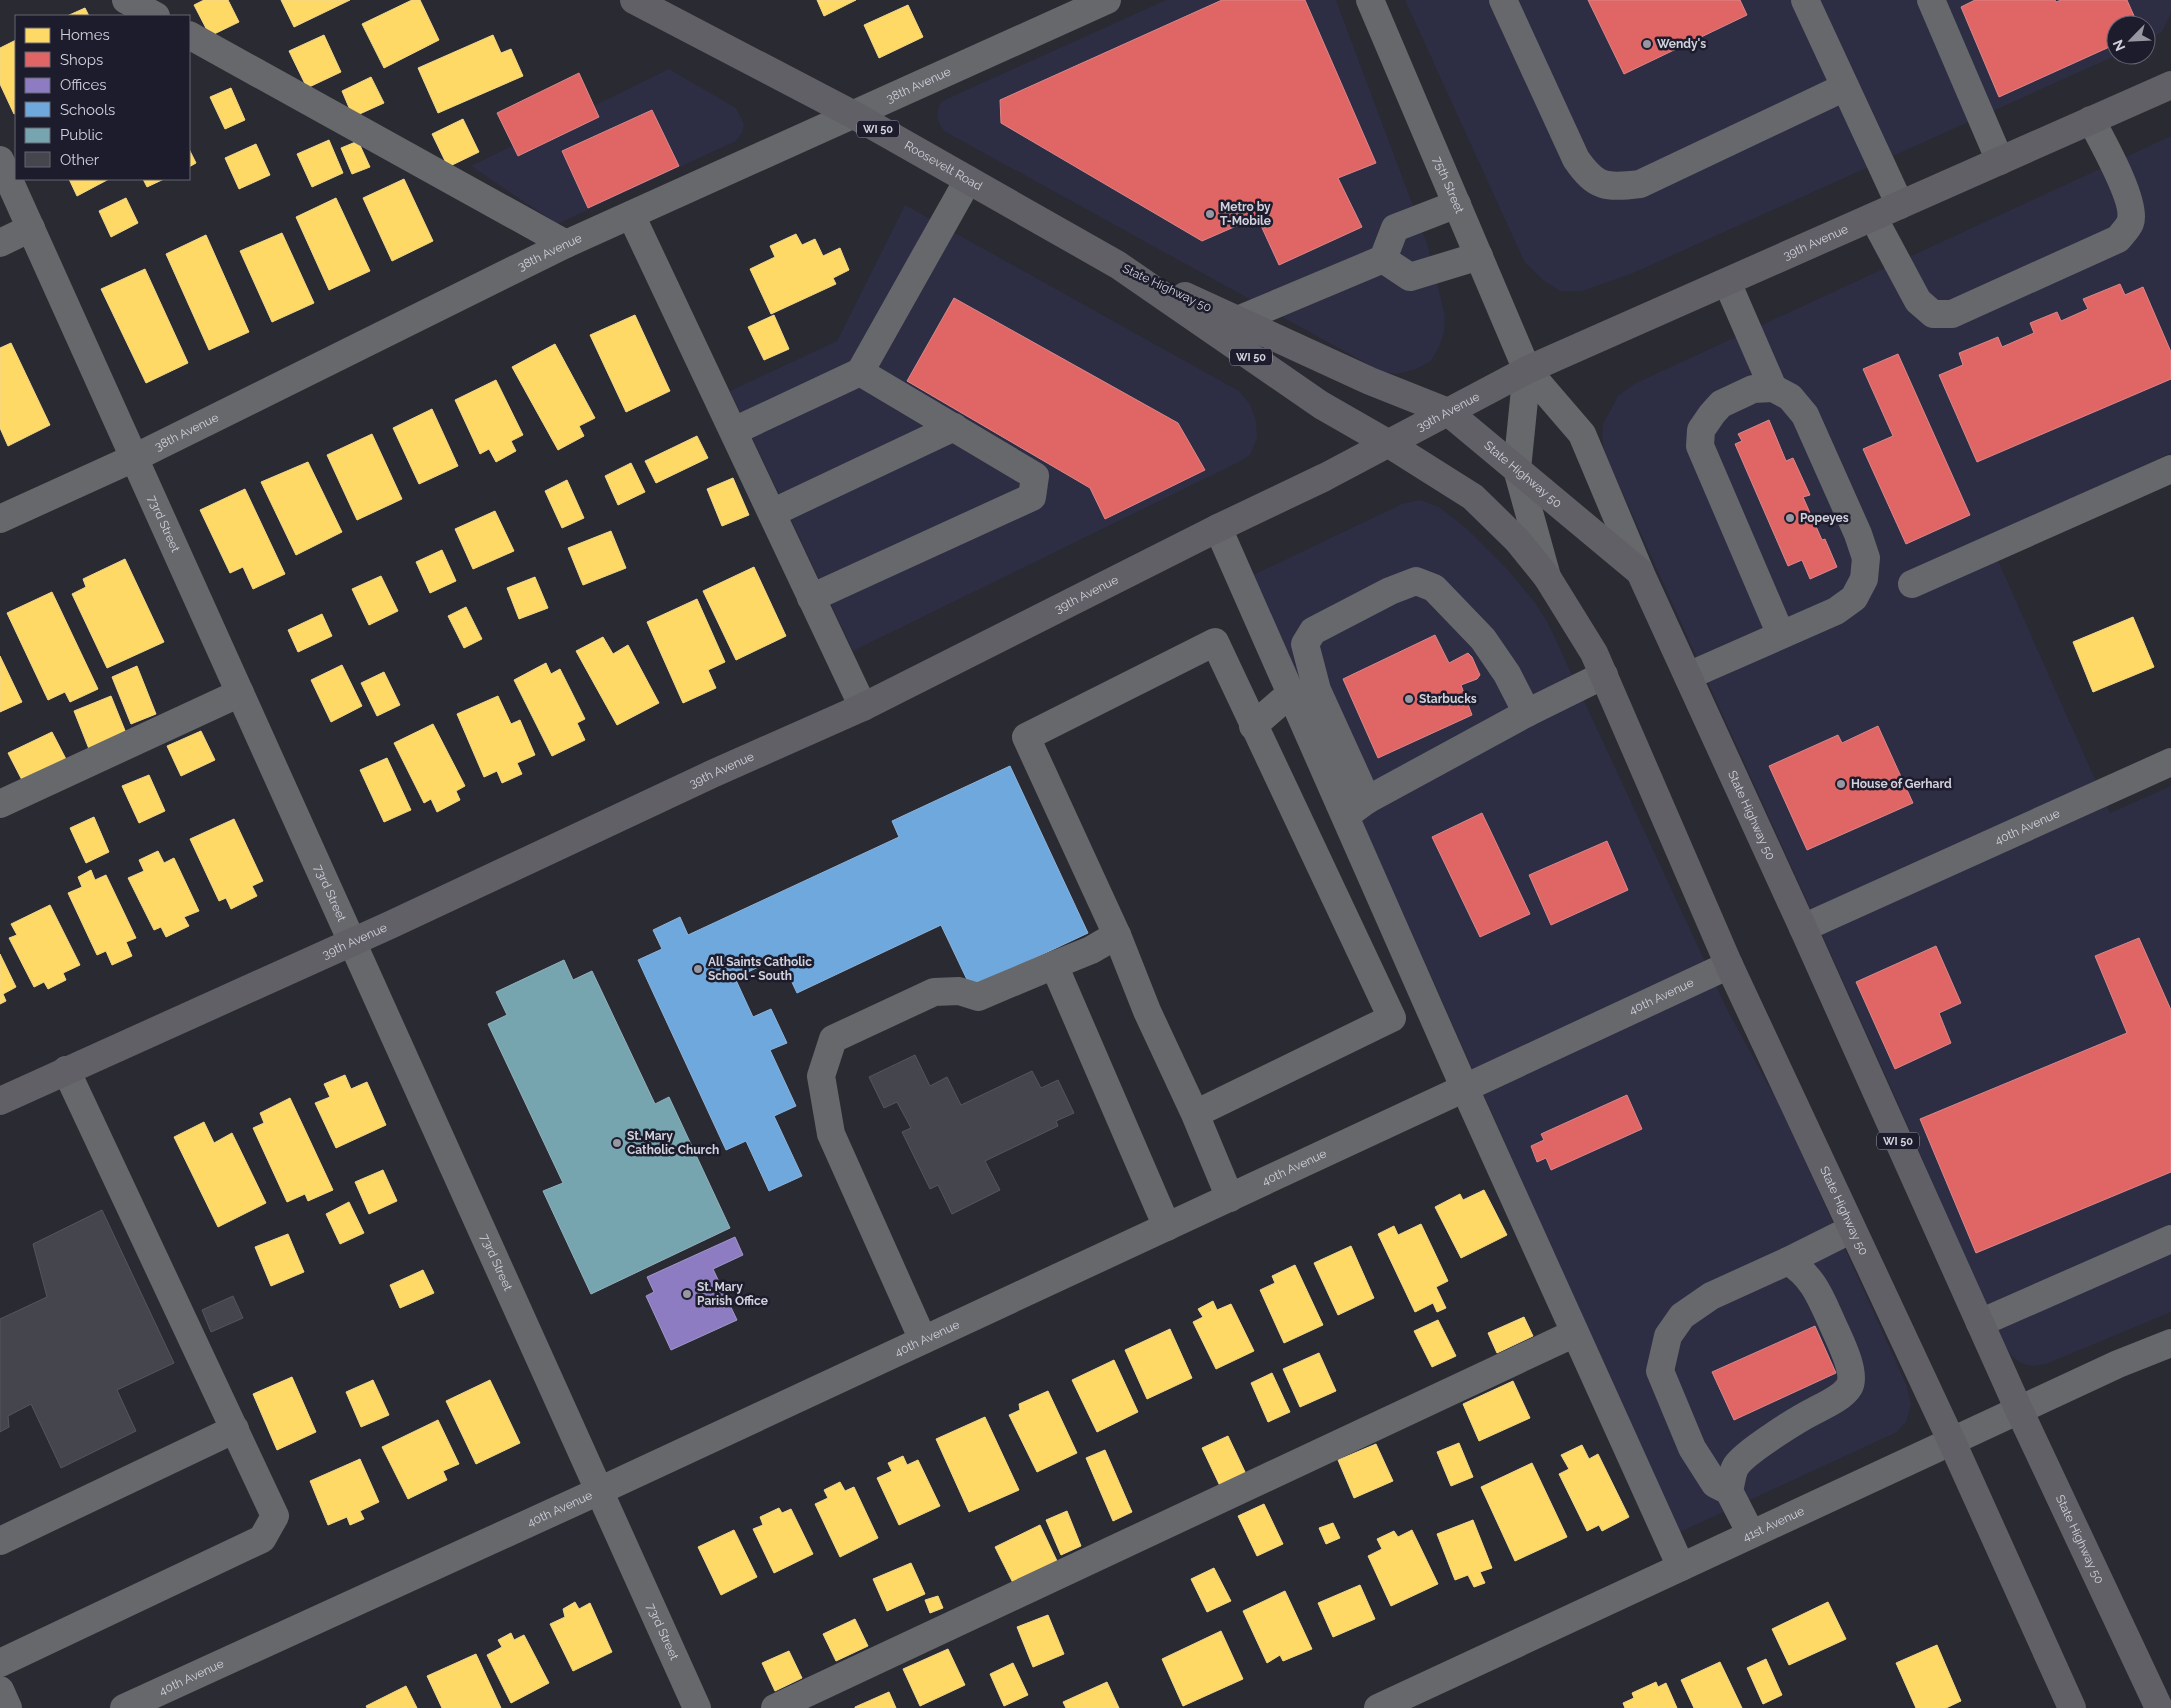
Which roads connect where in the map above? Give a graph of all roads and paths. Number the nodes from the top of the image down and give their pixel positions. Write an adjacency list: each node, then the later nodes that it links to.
1 (126, 0): 8 (street)
2 (634, 0): 12 (main road, Roosevelt Road / WI 50)
3 (1370, 0): 17 (street, 75th Street)
4 (1503, 0): 11 (street)
5 (1804, 0): 11 (street)
6 (1931, 0): 15 (street)
7 (1093, 3): 12 (street, 38th Avenue)
8 (154, 15)
9 (190, 36): 23 (street)
10 (2171, 85): 13 (main road, 39th Avenue)
11 (1845, 87): 18 (street)
12 (854, 115): 16 (main road, Roosevelt Road / WI 50); 19 (street, 38th Avenue)
13 (2091, 120): 15 (main road, 39th Avenue); 20 (street)
14 (0, 160): 21 (street, 73rd Street)
15 (2000, 161): 18 (main road, 39th Avenue)
16 (968, 180): 26 (main road, Roosevelt Road / WI 50); 30 (street)
17 (1456, 204): 24 (street, 75th Street); 25 (street)
18 (1900, 205): 20 (main road, 39th Avenue)
19 (631, 215): 23 (street, 38th Avenue); 34 (street)
20 (1873, 217): 27 (main road, 39th Avenue)
21 (31, 228): 22 (street); 36 (street, 73rd Street)
22 (0, 243)
23 (566, 244): 36 (street, 38th Avenue)
24 (1479, 256): 25 (street); 29 (street, 75th Street)
25 (1384, 260): 28 (street)
26 (1118, 265): 28 (main road, State Highway 50 / WI 50); 35 (main road, State Highway 50 / WI 50)
27 (1727, 282): 29 (main road, 39th Avenue); 31 (street)
28 (1238, 320): 32 (main road, State Highway 50 / WI 50)
29 (1527, 370): 32 (main road, 39th Avenue); 37 (street, 75th Street); 42 (street, 75th Street)
30 (860, 372): 33 (street); 34 (street)
31 (1773, 388): 46 (street); 46 (street)
32 (1448, 412): 35 (main road, 39th Avenue); 37 (main road, State Highway 50 / WI 50)
33 (954, 427): 39 (street); 45 (street)
34 (734, 431): 39 (street)
35 (1389, 444): 41 (main road, 39th Avenue); 43 (main road, State Highway 50 / WI 50)
36 (134, 458): 40 (street, 38th Avenue); 52 (street, 73rd Street)
37 (1517, 469): 42 (main road, State Highway 50 / WI 50); 43 (street, 75th Street)
38 (2171, 469): 44 (street)
39 (772, 514): 45 (street)
40 (0, 519)
41 (1218, 528): 48 (street); 53 (main road, 39th Avenue)
42 (1640, 572): 50 (main road, State Highway 50 / WI 50)
43 (1547, 577): 49 (main road, State Highway 50 / WI 50)
44 (1912, 584)
45 (811, 598): 53 (street)
46 (1781, 635): 50 (street)
47 (1305, 644): 48 (street); 54 (street); 57 (street)
48 (1276, 658): 51 (street)
49 (1604, 675): 54 (street); 65 (main road, State Highway 50 / WI 50)
50 (1688, 676): 60 (main road, State Highway 50 / WI 50)
51 (1291, 692): 55 (street); 59 (street)
52 (240, 693): 58 (street); 62 (street, 73rd Street)
53 (863, 707): 62 (main road, 39th Avenue)
54 (1527, 713): 57 (street)
55 (1253, 726): 61 (street); 66 (street)
56 (2171, 762): 60 (street, 40th Avenue)
57 (1367, 800): 59 (street)
58 (0, 804)
59 (1345, 816): 63 (street)
60 (1803, 928): 76 (main road, State Highway 50 / WI 50)
61 (1117, 935): 64 (street); 70 (street)
62 (352, 942): 67 (main road, 39th Avenue); 83 (street, 73rd Street)
63 (1410, 963): 66 (street); 68 (street)
64 (1054, 965): 72 (street); 78 (street)
65 (1729, 966): 68 (street, 40th Avenue); 73 (main road, State Highway 50 / WI 50)
66 (1374, 981): 70 (street)
67 (66, 1070): 69 (main road, 39th Avenue); 81 (street)
68 (1465, 1088): 71 (street, 40th Avenue); 77 (street)
69 (0, 1101)
70 (1195, 1114): 71 (street)
71 (1230, 1198): 72 (street, 40th Avenue)
72 (1167, 1227): 78 (street, 40th Avenue)
73 (1852, 1229): 75 (street); 82 (main road, State Highway 50 / WI 50)
74 (2168, 1247): 76 (street)
75 (1788, 1261): 84 (street); 84 (street)
76 (1980, 1323): 80 (main road, State Highway 50 / WI 50)
77 (1575, 1333): 87 (street); 93 (street)
78 (923, 1340): 83 (street, 40th Avenue)
79 (2165, 1348): 80 (street, 41st Avenue)
80 (2019, 1410): 82 (street, 41st Avenue); 96 (main road, State Highway 50 / WI 50)
81 (234, 1429): 86 (street); 88 (street)
82 (1952, 1442): 85 (street, 41st Avenue); 95 (main road, State Highway 50 / WI 50)
83 (599, 1491): 91 (street, 40th Avenue); 92 (street, 73rd Street)
84 (1729, 1491): 85 (street)
85 (1752, 1534): 87 (street, 41st Avenue)
86 (0, 1541)
87 (1681, 1567): 94 (street, 41st Avenue)
88 (0, 1663)
89 (0, 1690): 90 (street)
90 (8, 1708)
91 (124, 1708)
92 (696, 1708)
93 (775, 1708)
94 (1378, 1708)
95 (2072, 1708)
96 (2159, 1708)

